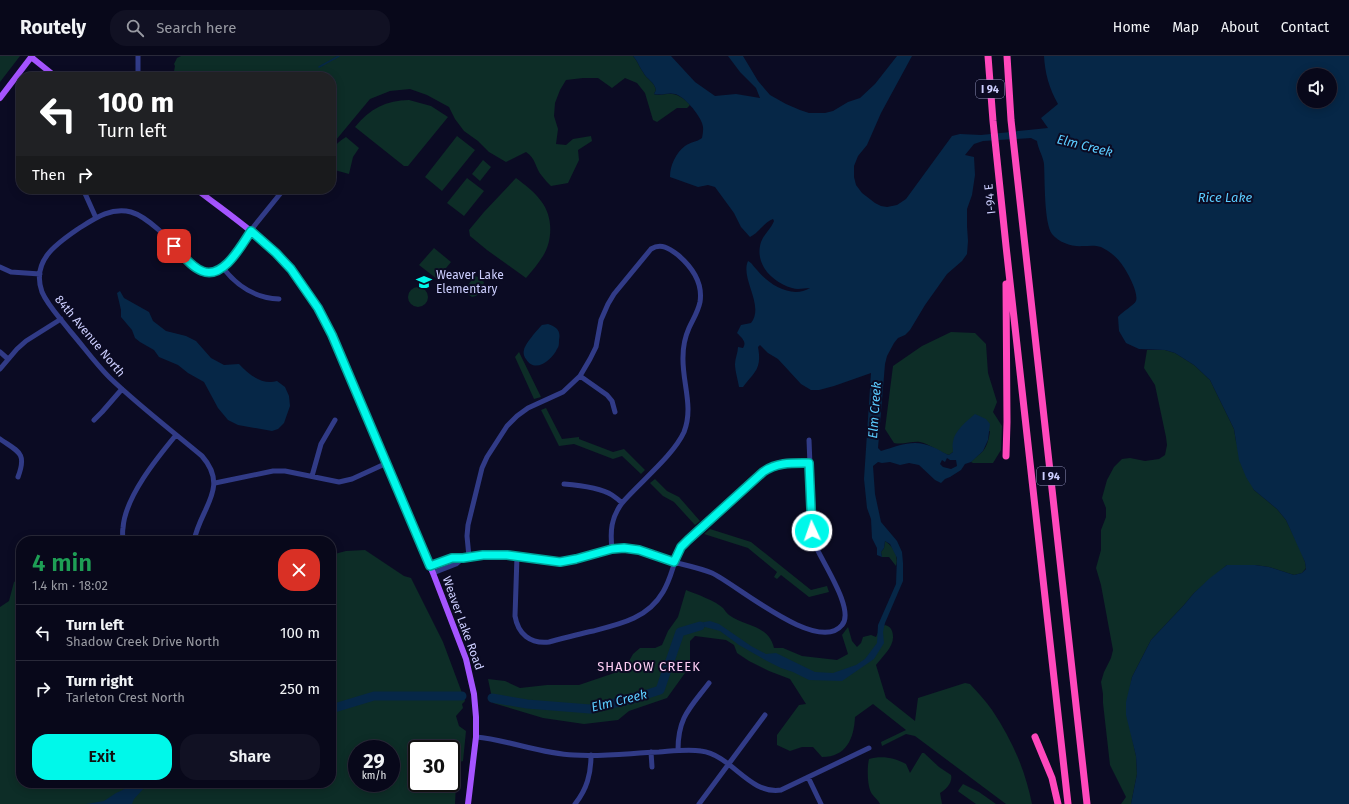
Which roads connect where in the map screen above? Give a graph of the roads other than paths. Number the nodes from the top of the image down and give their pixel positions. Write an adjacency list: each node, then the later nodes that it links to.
1 (31, 56): 5 (main road); 6 (main road)
2 (138, 56): 7 (street)
3 (988, 56): 15 (highway, I-94 E / I 94)
4 (1007, 56): 66 (highway, I 94)
5 (19, 72)
6 (50, 72)
7 (138, 72)
8 (16, 76): 9 (main road)
9 (0, 98)
10 (85, 194): 13 (street)
11 (203, 194): 14 (main road, Weaver Lake Road)
12 (280, 194): 14 (street)
13 (96, 218): 17 (street); 18 (street)
14 (251, 231): 17 (street); 33 (main road, Weaver Lake Road)
15 (1006, 246): 32 (highway); 65 (highway, I 94)
16 (0, 267): 18 (street)
17 (223, 268): 19 (street)
18 (40, 274): 20 (street, 84th Avenue North)
19 (279, 299)
20 (61, 319): 22 (street); 25 (street, 84th Avenue North)
21 (0, 352): 22 (street)
22 (8, 359): 23 (street)
23 (0, 369)
24 (580, 376): 26 (street); 39 (street); 44 (street)
25 (122, 389): 27 (street); 29 (street, 84th Avenue North)
26 (615, 412)
27 (94, 420)
28 (335, 420): 35 (street)
29 (176, 434): 37 (street, 84th Avenue North); 40 (street)
30 (0, 439): 36 (street)
31 (809, 440): 34 (street)
32 (1006, 456)
33 (386, 463): 35 (street); 47 (main road, Weaver Lake Road)
34 (809, 463): 46 (street); 46 (street)
35 (312, 476): 37 (street)
36 (18, 477)
37 (215, 483): 41 (street)
38 (564, 484): 39 (street)
39 (622, 503): 42 (street)
40 (123, 536)
41 (195, 536)
42 (612, 549): 43 (street); 46 (street)
43 (517, 556): 44 (street); 46 (street)
44 (469, 557): 45 (street)
45 (463, 558): 47 (street); 48 (street)
46 (674, 562)
47 (430, 566): 48 (main road, Weaver Lake Road)
48 (433, 573): 51 (main road, Weaver Lake Road)
49 (709, 683): 54 (street)
50 (765, 715): 57 (street)
51 (476, 737): 56 (street); 61 (main road, Weaver Lake Road)
52 (1035, 737): 64 (highway)
53 (869, 748): 59 (street)
54 (678, 750): 55 (street); 57 (street)
55 (651, 752): 56 (street); 58 (street)
56 (591, 755): 60 (street)
57 (729, 764): 59 (street); 62 (street)
58 (652, 767)
59 (808, 777): 63 (street)
60 (578, 803)
61 (468, 804)
62 (699, 804)
63 (821, 804)
64 (1058, 804)
65 (1068, 804)
66 (1087, 804)

